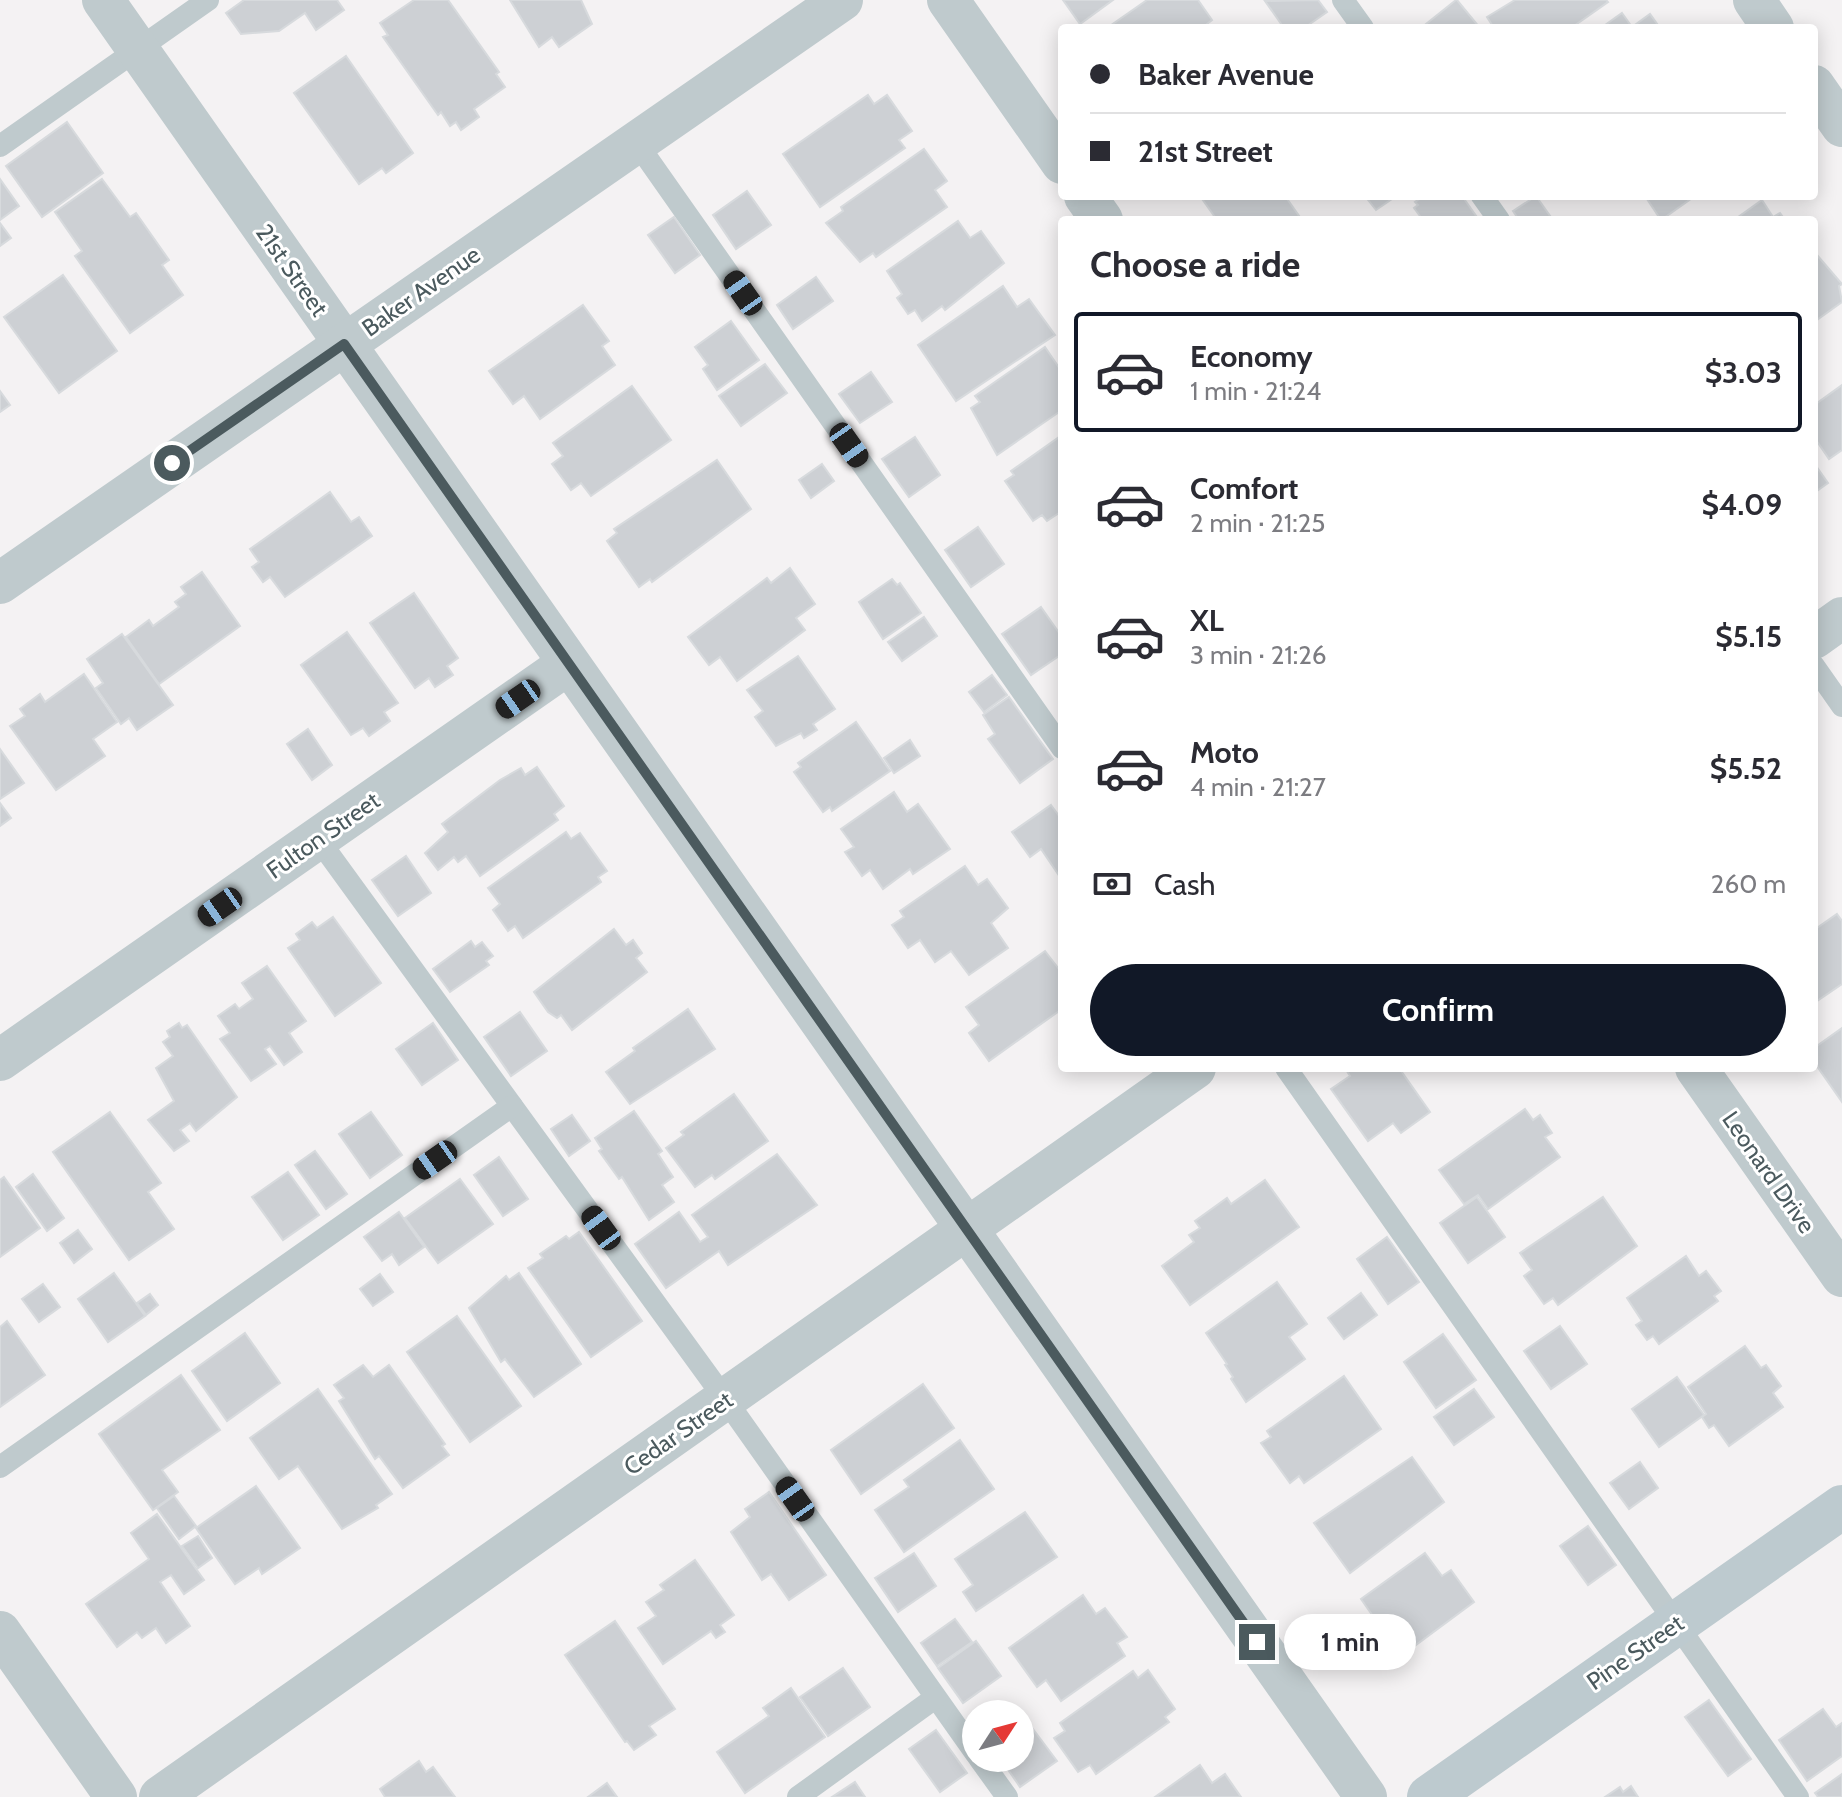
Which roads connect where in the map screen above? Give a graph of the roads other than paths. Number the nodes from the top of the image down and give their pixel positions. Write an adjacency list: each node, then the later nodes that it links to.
1 (103, 0): 9 (street, 21st Street)
2 (208, 0): 9 (lane)
3 (842, 0): 12 (street, Baker Avenue)
4 (948, 0): 14 (street)
5 (1343, 0): 7 (lane)
6 (1754, 0): 8 (street)
7 (1360, 24)
8 (1770, 24)
9 (138, 50): 13 (lane); 15 (street, 21st Street)
10 (1818, 92): 11 (street)
11 (1842, 126)
12 (636, 142): 15 (street, Baker Avenue); 22 (lane)
13 (0, 146)
14 (1058, 157)
15 (344, 344): 16 (street, Baker Avenue); 19 (street, 21st Street)
16 (0, 583)
17 (1842, 618): 18 (street)
18 (1818, 635)
19 (568, 664): 23 (street, Fulton Street); 29 (street, 21st Street)
20 (1818, 672): 21 (lane)
21 (1842, 706)
22 (1058, 742)
23 (318, 839): 24 (street, Fulton Street); 28 (lane)
24 (0, 1060)
25 (1189, 1072): 29 (street, Cedar Street)
26 (1289, 1072): 34 (lane)
27 (1699, 1072): 30 (street, Leonard Drive)
28 (512, 1106): 31 (lane); 32 (lane)
29 (965, 1228): 31 (street, Cedar Street); 43 (street, 21st Street)
30 (1842, 1276)
31 (725, 1399): 36 (lane); 40 (street, Cedar Street)
32 (0, 1467)
33 (1842, 1507): 34 (street, Pine Street)
34 (1676, 1624): 44 (street, Pine Street); 45 (lane)
35 (0, 1632): 39 (street)
36 (935, 1698): 37 (lane); 41 (lane)
37 (962, 1735)
38 (989, 1772): 42 (lane)
39 (116, 1797)
40 (160, 1797)
41 (798, 1797)
42 (1007, 1797)
43 (1366, 1797)
44 (1429, 1797)
45 (1798, 1797)

